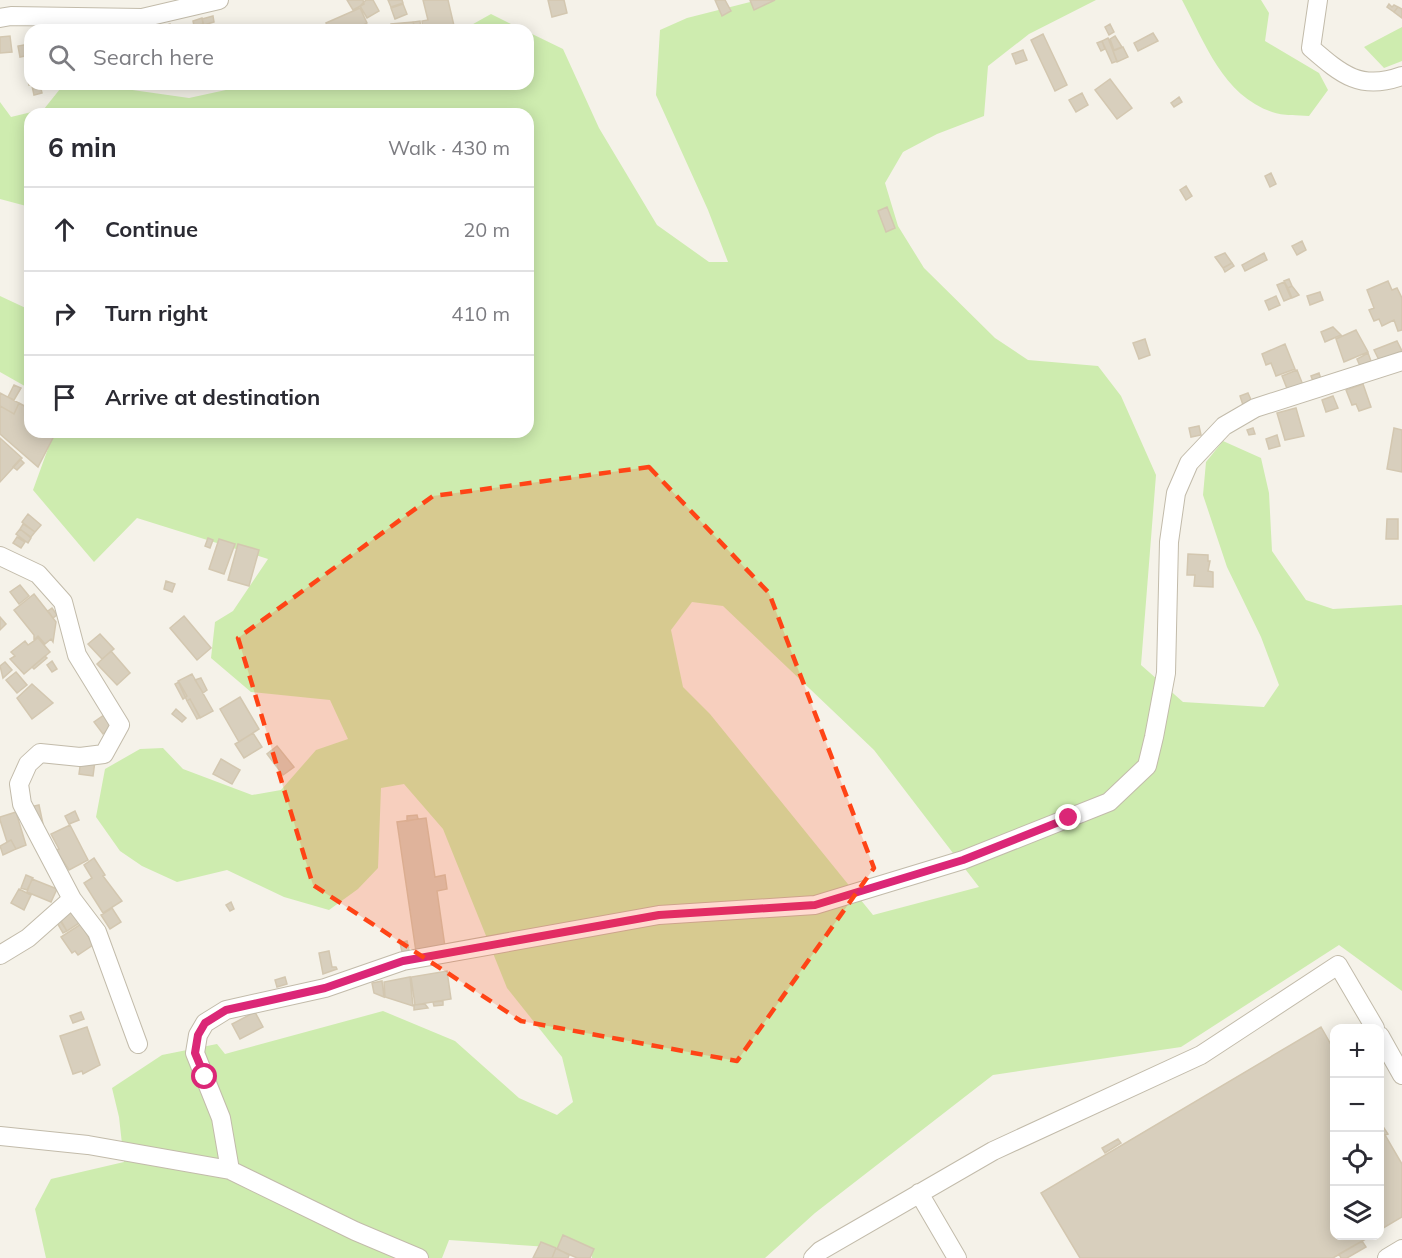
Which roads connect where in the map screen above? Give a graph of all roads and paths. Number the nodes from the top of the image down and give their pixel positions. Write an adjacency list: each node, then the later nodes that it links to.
1 (219, 0): 3 (street)
2 (1318, 0): 4 (street)
3 (0, 18)
4 (1402, 76)
5 (1402, 361): 14 (street)
6 (0, 556): 7 (street)
7 (72, 899): 8 (street); 11 (street)
8 (0, 955)
9 (1372, 1024): 15 (street)
10 (1384, 1043): 12 (street)
11 (138, 1044)
12 (1402, 1075)
13 (0, 1136): 14 (street)
14 (231, 1170): 17 (street)
15 (919, 1193): 18 (street); 19 (street)
16 (1402, 1249): 20 (street)
17 (419, 1258)
18 (813, 1258)
19 (957, 1258)
20 (1387, 1258)

